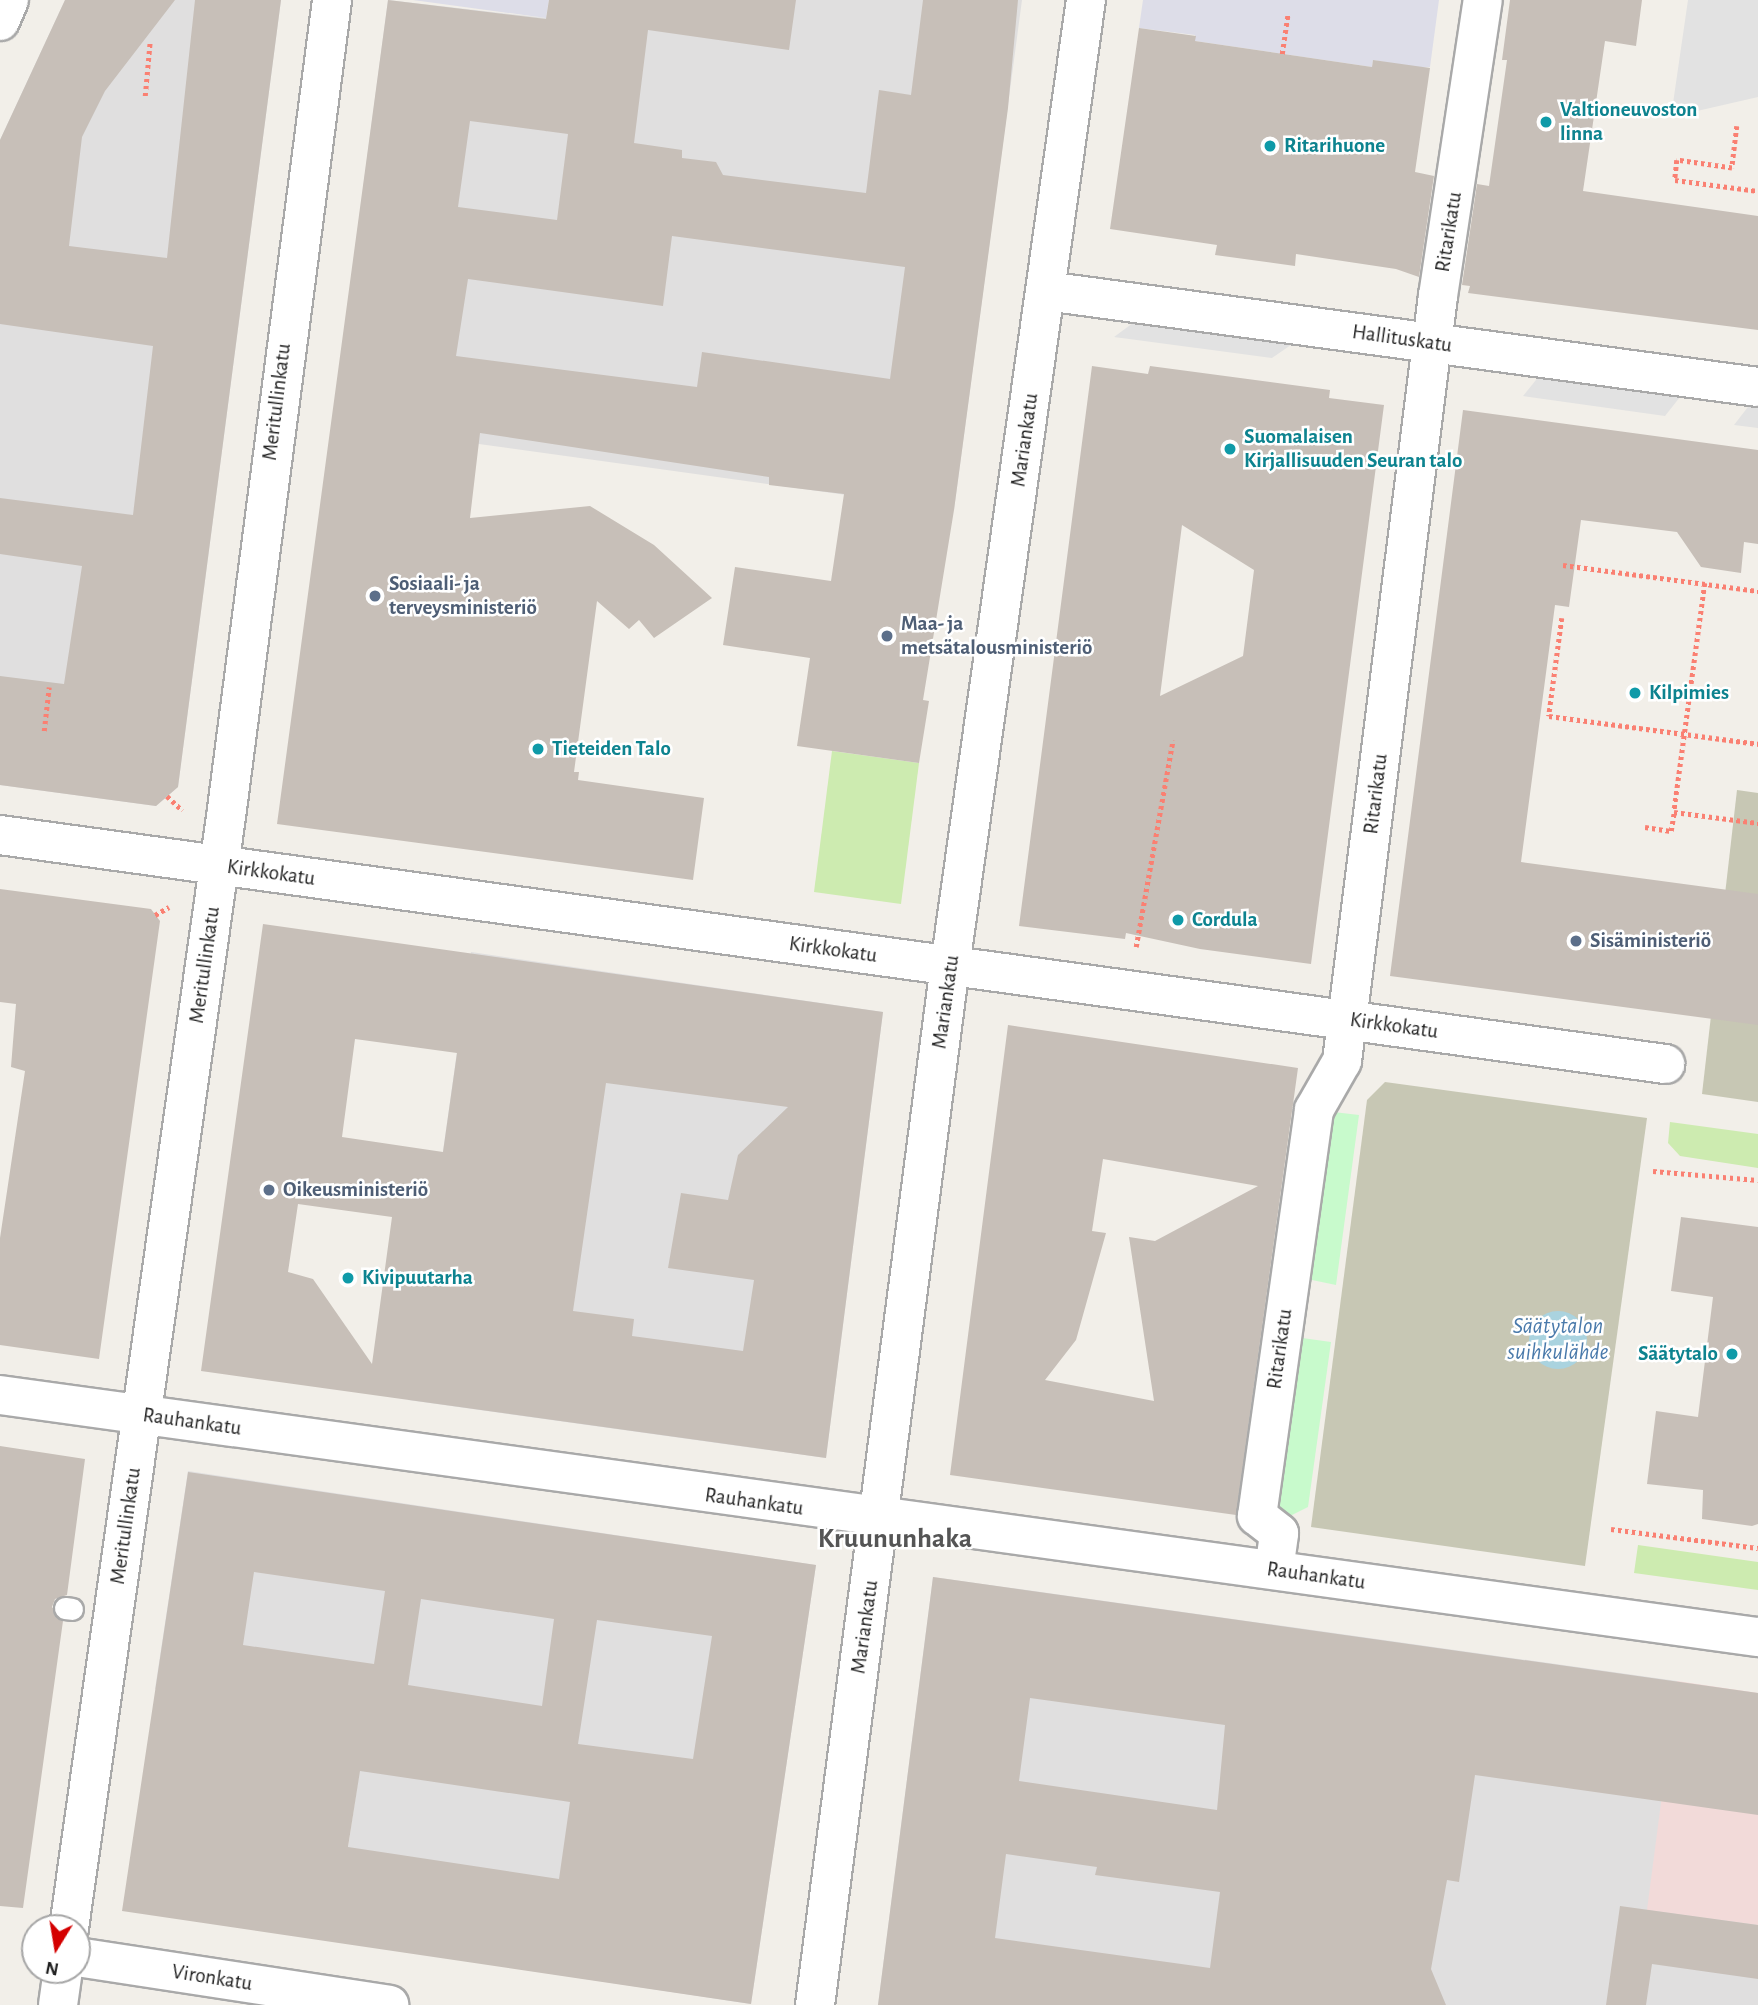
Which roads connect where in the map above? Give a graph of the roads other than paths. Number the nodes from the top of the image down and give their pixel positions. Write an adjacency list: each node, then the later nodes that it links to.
1 (9, 0): 5 (street)
2 (332, 0): 10 (street, Meritullinkatu)
3 (1086, 0): 6 (street, Mariankatu)
4 (1483, 0): 7 (street, Ritarikatu)
5 (0, 21)
6 (1046, 291): 7 (street, Hallituskatu); 11 (street, Mariankatu)
7 (1432, 342): 8 (street, Hallituskatu); 12 (street, Ritarikatu)
8 (1758, 387)
9 (0, 835): 10 (street, Kirkkokatu)
10 (219, 866): 11 (street, Kirkkokatu); 15 (street, Meritullinkatu)
11 (950, 966): 12 (street, Kirkkokatu); 16 (street, Mariankatu)
12 (1348, 1020): 13 (street, Kirkkokatu); 17 (street, Ritarikatu)
13 (1665, 1064)
14 (0, 1395): 15 (street, Rauhankatu)
15 (142, 1415): 16 (street, Rauhankatu); 19 (street, Meritullinkatu)
16 (879, 1518): 17 (street, Rauhankatu); 24 (street, Mariankatu)
17 (1274, 1570): 18 (street, Rauhankatu)
18 (1758, 1637)
19 (71, 1914)
20 (91, 1959): 23 (street, Vironkatu)
21 (61, 1984): 22 (street)
22 (58, 2005)
23 (389, 2005)
24 (815, 2005)

